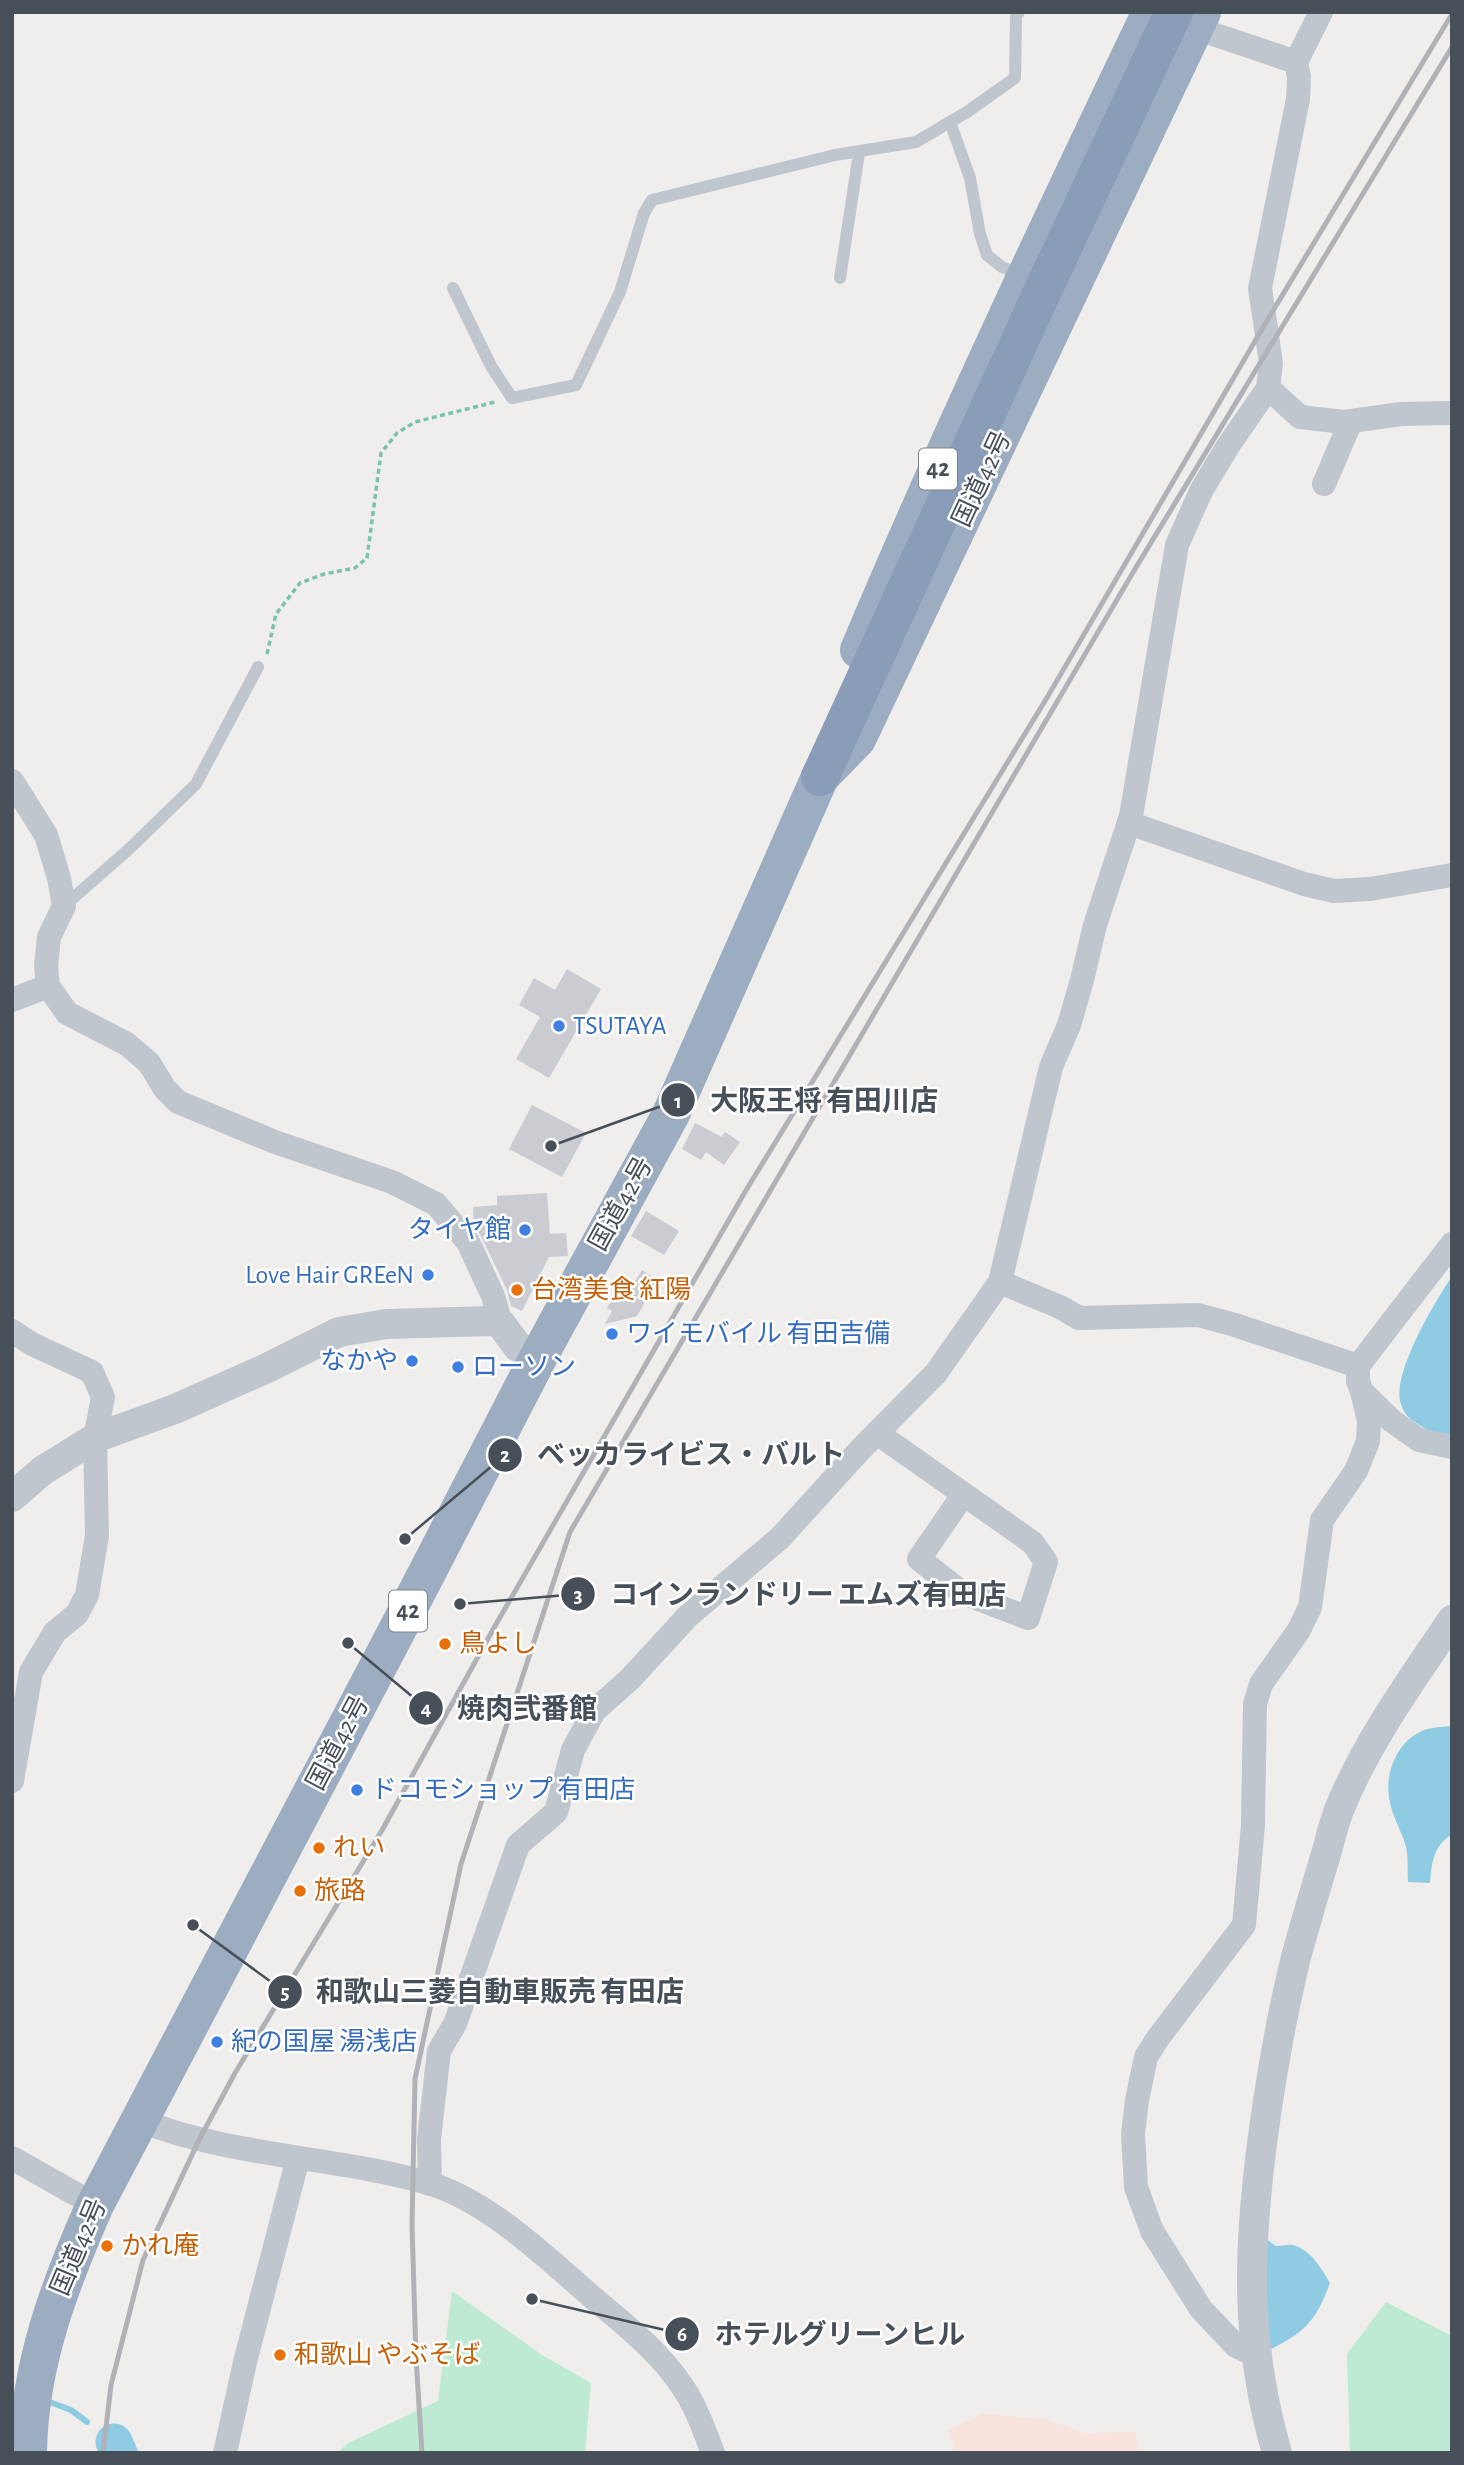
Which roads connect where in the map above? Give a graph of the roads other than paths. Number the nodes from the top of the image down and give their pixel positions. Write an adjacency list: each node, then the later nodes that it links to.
1 (1018, 12): 6 (lane)
2 (1151, 12): 8 (highway, 国道42号 / 42)
3 (1321, 12): 5 (street)
4 (1186, 16): 5 (street); 8 (highway); 16 (highway, 国道42号 / 42)
5 (1296, 62): 11 (street)
6 (950, 122): 7 (lane); 8 (lane)
7 (859, 153): 9 (lane); 10 (lane)
8 (1038, 276): 16 (highway); 21 (highway, 国道42号 / 42)
9 (840, 278)
10 (453, 288)
11 (1268, 388): 13 (street); 18 (street)
12 (1452, 413): 13 (street)
13 (1351, 421): 14 (street)
14 (1324, 484)
15 (258, 667): 20 (lane)
16 (820, 777): 21 (highway, 国道42号 / 42)
17 (12, 781): 20 (street)
18 (1129, 823): 19 (street); 25 (street)
19 (1452, 875)
20 (64, 906): 22 (street)
21 (751, 937): 28 (highway, 国道42号 / 42)
22 (48, 986): 23 (street); 26 (street)
23 (12, 1000)
24 (1452, 1244): 29 (street)
25 (1000, 1282): 29 (street); 31 (street)
26 (501, 1324): 28 (street); 32 (street)
27 (12, 1331): 32 (street)
28 (539, 1356): 38 (highway, 国道42号 / 42)
29 (1358, 1366): 30 (street)
30 (1362, 1392): 33 (street); 43 (street)
31 (877, 1433): 34 (street); 41 (street)
32 (95, 1438): 35 (street); 37 (street)
33 (1452, 1447)
34 (963, 1495): 34 (street)
35 (12, 1497)
36 (1452, 1620): 43 (street)
37 (12, 1781)
38 (139, 2120): 40 (street); 42 (highway, 国道42号 / 42)
39 (12, 2158): 42 (street)
40 (298, 2158): 41 (street); 45 (street)
41 (430, 2184): 46 (street)
42 (95, 2205): 44 (highway, 国道42号 / 42)
43 (1255, 2355): 47 (street)
44 (28, 2453)
45 (225, 2453)
46 (713, 2453)
47 (1276, 2453)

